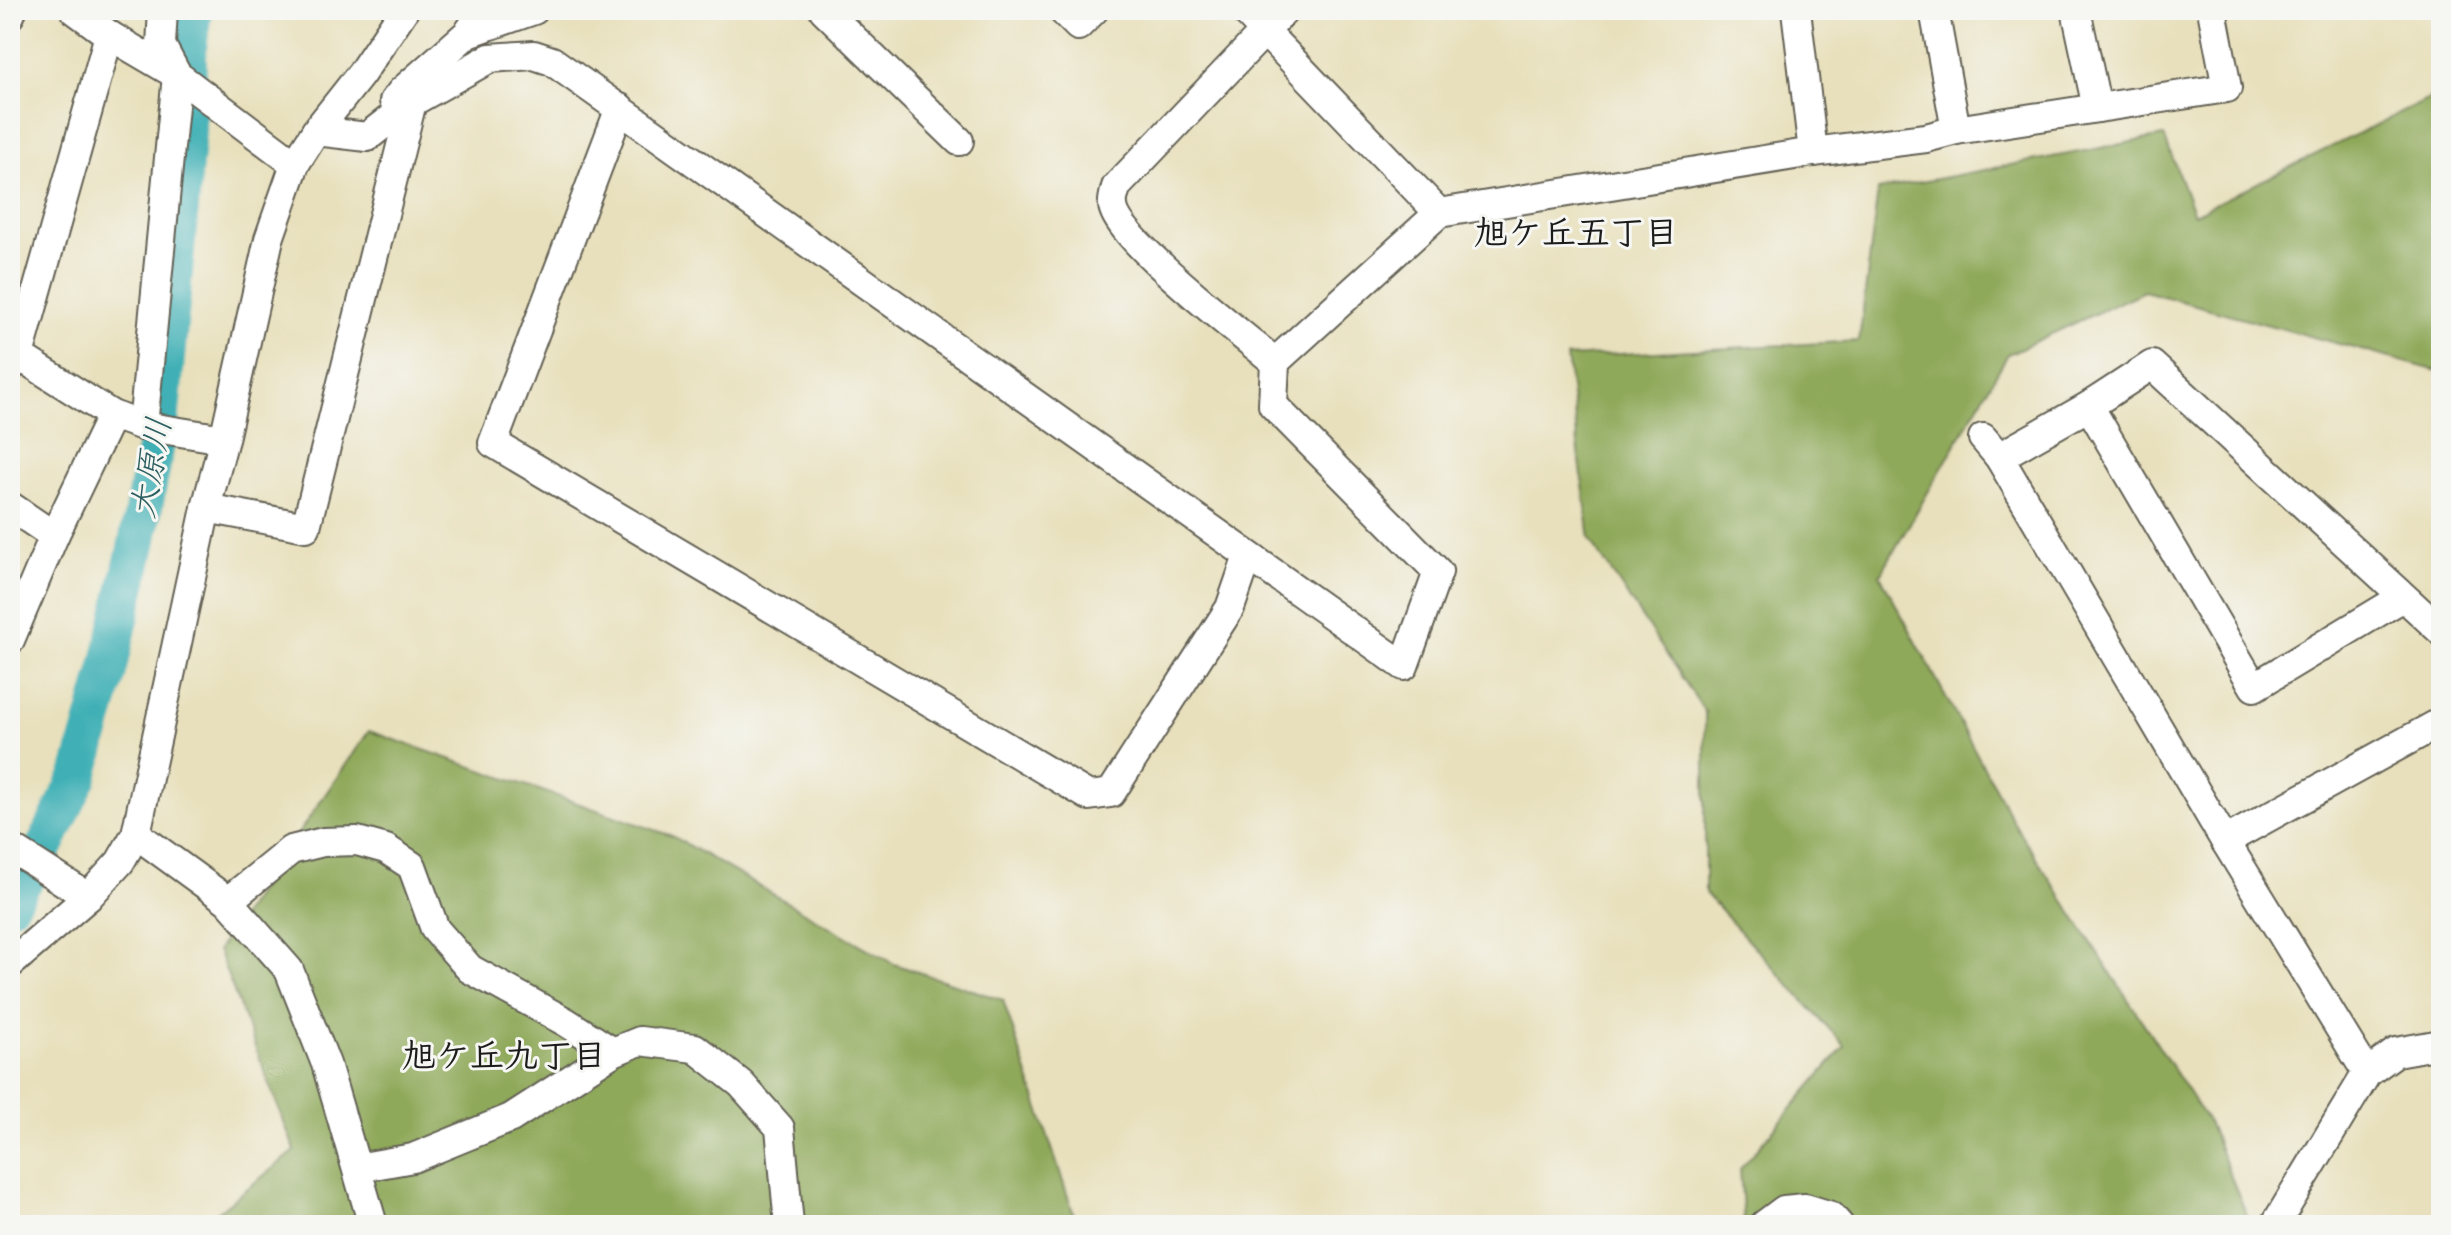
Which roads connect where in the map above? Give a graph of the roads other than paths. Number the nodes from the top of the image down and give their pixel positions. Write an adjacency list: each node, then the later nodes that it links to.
1 (75, 10): 16 (street)
2 (163, 10): 17 (street)
3 (404, 10): 22 (street)
4 (534, 10): 14 (street)
5 (824, 10): 24 (street)
6 (1062, 10): 7 (street)
7 (1094, 10)
8 (1244, 10): 15 (street)
9 (1285, 10): 15 (street)
10 (1796, 10): 25 (street)
11 (1934, 10): 21 (street)
12 (2076, 10): 20 (street)
13 (2212, 10): 20 (street)
14 (476, 22): 23 (street)
15 (1263, 31): 27 (street); 29 (street)
16 (109, 35): 17 (street); 28 (street)
17 (177, 75): 26 (street); 32 (street)
18 (412, 102): 19 (street); 23 (street); 35 (street)
19 (620, 108): 37 (street); 37 (street)
20 (2097, 108): 21 (street)
21 (1956, 130): 25 (street)
22 (316, 131): 23 (street); 26 (street)
23 (367, 137)
24 (959, 141)
25 (1813, 152): 27 (street)
26 (295, 164): 33 (street)
27 (1439, 213): 29 (street)
28 (13, 358): 31 (street)
29 (1275, 362): 37 (street)
30 (2089, 406): 38 (street); 38 (street); 43 (street)
31 (112, 415): 32 (street); 36 (street)
32 (143, 426): 33 (street)
33 (224, 439): 35 (street)
34 (10, 506): 36 (street)
35 (206, 508): 42 (street)
36 (54, 536): 40 (street)
37 (1248, 556)
38 (2403, 597): 39 (street)
39 (2441, 631)
40 (11, 634)
41 (2441, 722): 43 (street)
42 (136, 834): 45 (street); 46 (street)
43 (2225, 841): 50 (street)
44 (10, 847): 45 (street)
45 (88, 897): 47 (street)
46 (228, 901): 49 (street); 51 (street)
47 (10, 964)
48 (2441, 1044): 50 (street)
49 (613, 1052): 51 (street); 53 (street)
50 (2367, 1073): 56 (street)
51 (357, 1168): 52 (street)
52 (373, 1225)
53 (789, 1225)
54 (1764, 1225): 55 (street)
55 (1839, 1225)
56 (2275, 1225)

